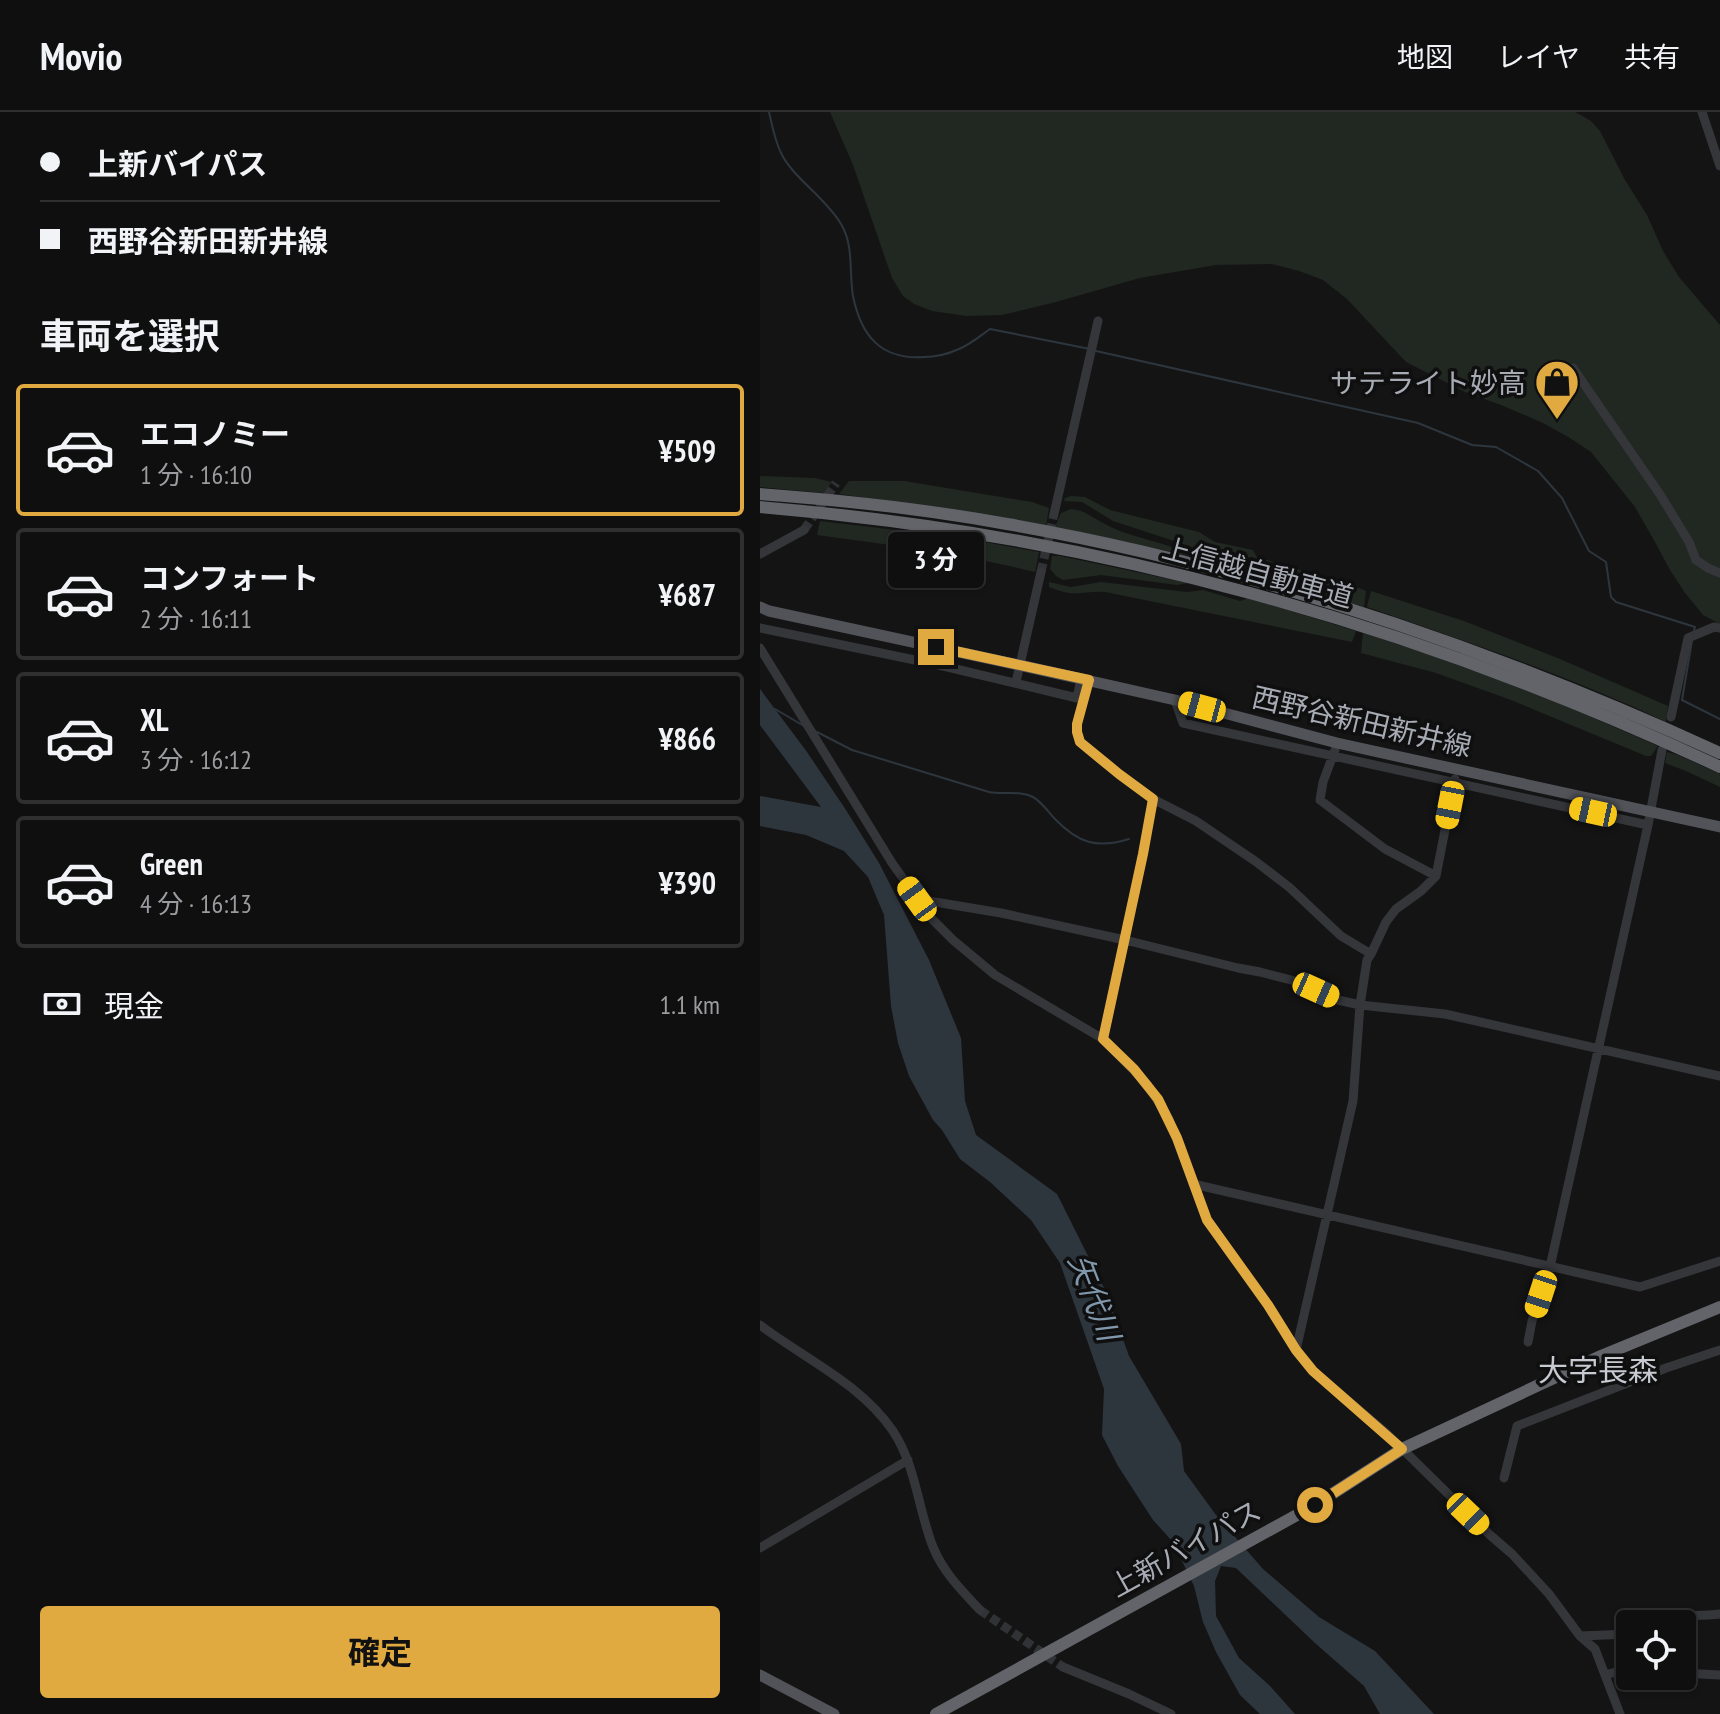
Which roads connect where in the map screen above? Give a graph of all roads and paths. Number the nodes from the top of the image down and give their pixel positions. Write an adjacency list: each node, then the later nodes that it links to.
1 (1702, 112): 2 (street)
2 (1720, 166)
3 (1098, 321): 7 (street)
4 (1573, 368): 11 (street)
5 (760, 494): 23 (highway, 上信越自動車道)
6 (760, 507): 25 (highway, 上信越自動車道)
7 (1054, 514)
8 (804, 530): 9 (street)
9 (760, 554)
10 (1041, 572): 16 (street)
11 (1720, 573)
12 (760, 607): 16 (main road, 西野谷新田新井線)
13 (760, 628): 18 (street)
14 (1720, 628): 20 (street)
15 (760, 648): 33 (street)
16 (1019, 665): 17 (main road, 西野谷新田新井線); 18 (street)
17 (1085, 680): 18 (street); 19 (main road, 西野谷新田新井線); 28 (street)
18 (1016, 682)
19 (1175, 700): 21 (main road, 西野谷新田新井線); 24 (street)
20 (1671, 717)
21 (1337, 743): 24 (street); 26 (main road, 西野谷新田新井線)
22 (1662, 750): 29 (street)
23 (1720, 753)
24 (1334, 755): 27 (street); 32 (street)
25 (1720, 767)
26 (1457, 768): 27 (street); 29 (main road, 西野谷新田新井線)
27 (1454, 782): 30 (street); 32 (street)
28 (1153, 799): 34 (street); 35 (street)
29 (1651, 812): 30 (street); 31 (main road, 西野谷新田新井線)
30 (1648, 825): 38 (street)
31 (1720, 827)
32 (1436, 876): 35 (street)
33 (917, 899): 34 (street); 37 (street)
34 (1125, 940): 36 (street); 37 (street)
35 (1371, 954): 36 (street)
36 (1360, 1005): 38 (street); 41 (street)
37 (1103, 1039): 40 (street)
38 (1598, 1048): 39 (street); 43 (street)
39 (1720, 1076)
40 (1193, 1184): 41 (street); 47 (street)
41 (1327, 1215): 43 (street); 47 (street)
42 (1720, 1261): 43 (street)
43 (1550, 1267): 46 (street)
44 (1720, 1307): 49 (highway, 上新バイパス)
45 (760, 1325): 50 (street)
46 (1528, 1342)
47 (1296, 1350): 49 (street)
48 (1720, 1350): 51 (street)
49 (1402, 1449): 57 (street); 65 (highway, 上新バイパス)
50 (908, 1460): 52 (street); 53 (street)
51 (1504, 1478)
52 (760, 1548)
53 (980, 1610)
54 (1720, 1614): 55 (street)
55 (1696, 1616)
56 (1616, 1635): 57 (street)
57 (1580, 1636): 62 (street)
58 (1063, 1667): 66 (street)
59 (1616, 1672): 62 (street)
60 (1696, 1674): 63 (street)
61 (760, 1675): 64 (main road)
62 (1605, 1675): 67 (street)
63 (1720, 1675)
64 (834, 1714)
65 (936, 1714)
66 (1171, 1714)
67 (1620, 1714)

